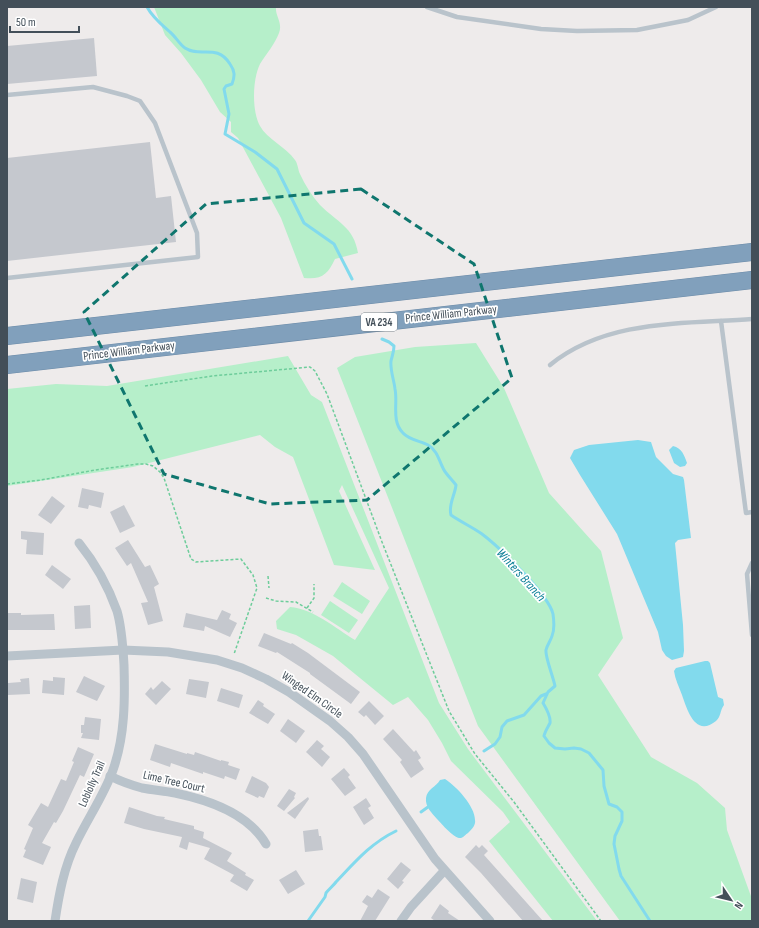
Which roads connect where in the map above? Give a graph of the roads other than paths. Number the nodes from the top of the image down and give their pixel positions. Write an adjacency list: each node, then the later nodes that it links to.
1 (427, 7): 2 (lane)
2 (716, 7)
3 (7, 95): 5 (lane)
4 (752, 252): 9 (highway, VA 234)
5 (7, 278)
6 (752, 280): 10 (highway, Prince William Parkway / VA 234)
7 (752, 319): 8 (lane)
8 (721, 321): 11 (lane); 12 (lane)
9 (7, 336)
10 (7, 365)
11 (550, 365)
12 (752, 512)
13 (79, 543): 16 (street, Loblolly Trail)
14 (752, 563): 15 (lane)
15 (752, 635)
16 (123, 650): 17 (street, Winged Elm Circle); 18 (street, Loblolly Trail); 20 (street, Winged Elm Circle)
17 (7, 656)
18 (110, 776): 19 (street, Lime Tree Court); 21 (street, Loblolly Trail)
19 (266, 844)
20 (444, 870): 22 (street); 23 (street, Winged Elm Circle)
21 (55, 921)
22 (401, 921)
23 (490, 921)

